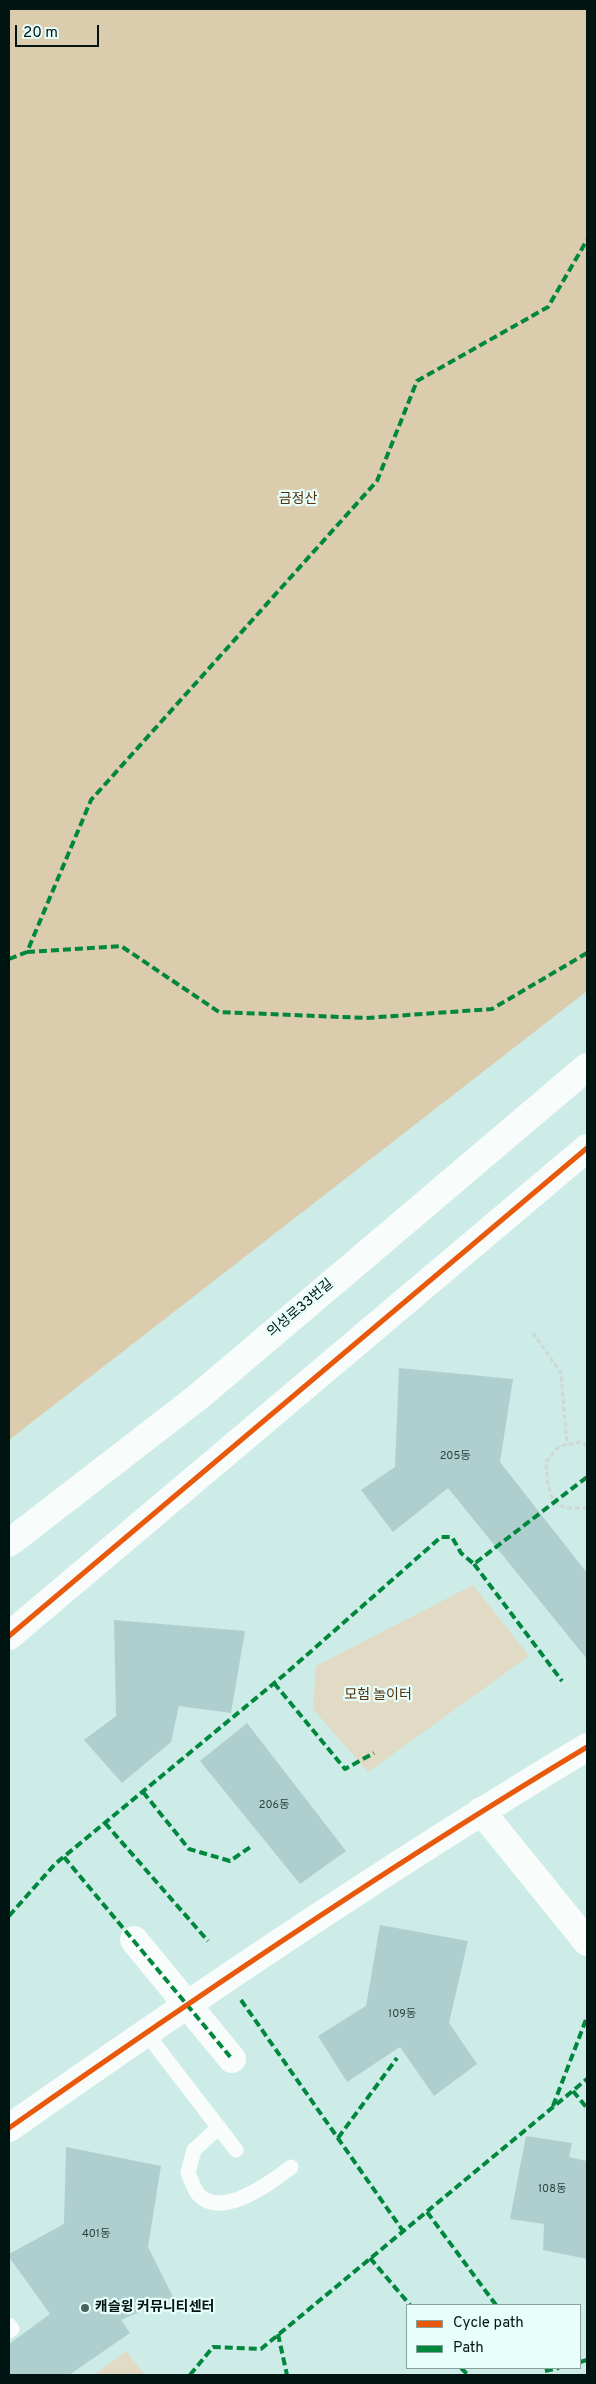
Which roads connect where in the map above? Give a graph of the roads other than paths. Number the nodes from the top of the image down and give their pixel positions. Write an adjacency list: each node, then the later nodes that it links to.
1 (587, 1067): 3 (street, 의성로33번길)
2 (587, 1148): 4 (street)
3 (9, 1543)
4 (9, 1636)
5 (587, 1747): 6 (street)
6 (481, 1811): 8 (street); 9 (street)
7 (134, 1940): 10 (street)
8 (587, 1942)
9 (146, 2033): 11 (lane); 12 (street)
10 (232, 2059)
11 (219, 2127): 13 (lane); 14 (lane)
12 (9, 2128)
13 (236, 2150)
14 (292, 2167)
15 (9, 2325): 16 (lane)
16 (9, 2331)

